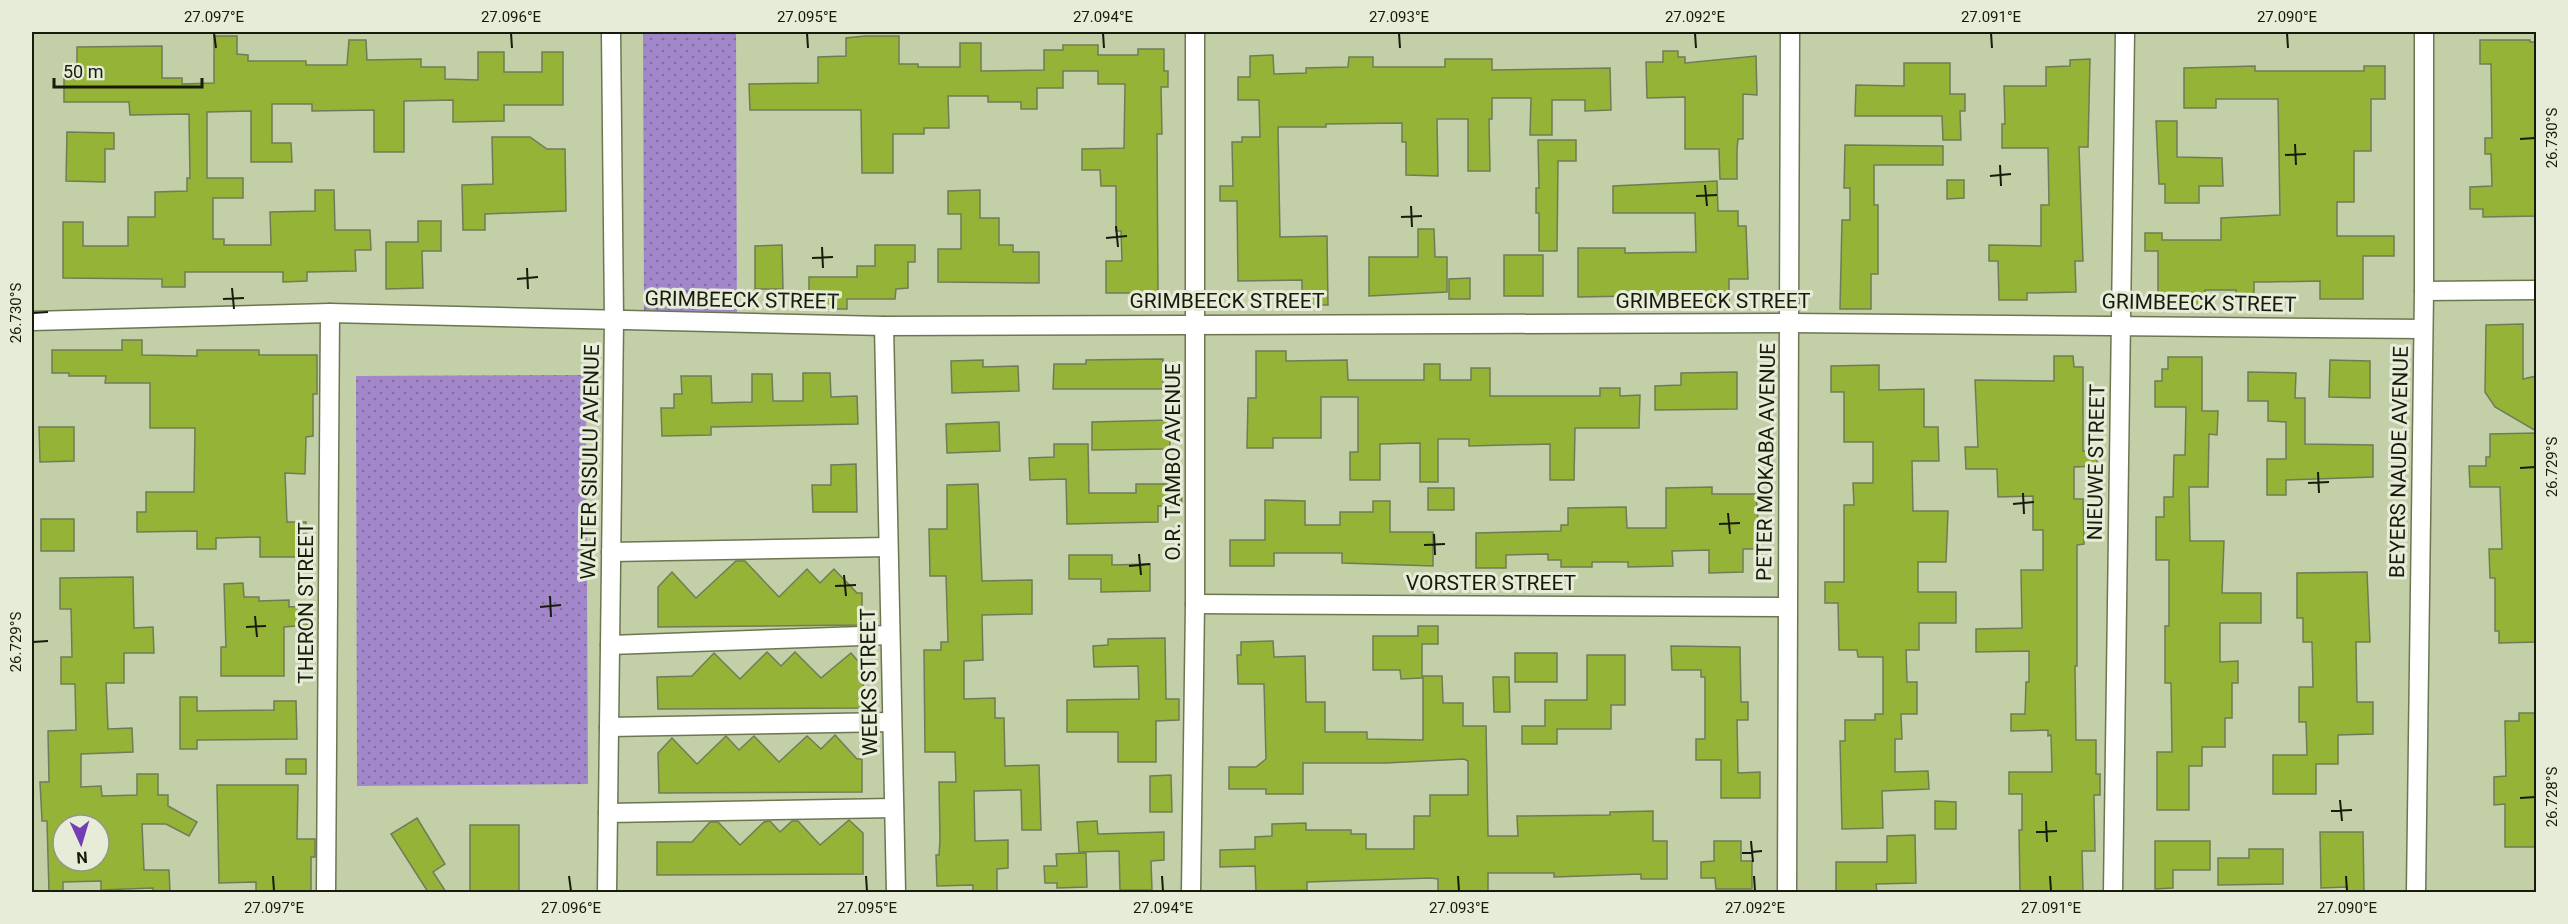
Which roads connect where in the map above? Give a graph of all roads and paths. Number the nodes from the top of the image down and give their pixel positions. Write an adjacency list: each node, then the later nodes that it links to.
1 (611, 32): 9 (street, WALTER SISULU AVENUE)
2 (1195, 32): 11 (street, O.R. TAMBO AVENUE)
3 (1790, 32): 12 (street, PETER MOKABA AVENUE)
4 (2125, 32): 13 (street, NIEUWE STREET)
5 (2424, 32): 7 (street, BEYERS NAUDE AVENUE)
6 (2536, 290): 7 (street)
7 (2424, 291): 15 (street, BEYERS NAUDE AVENUE)
8 (330, 313): 9 (street, GRIMBEECK STREET); 10 (street, GRIMBEECK STREET); 26 (street, THERON STREET)
9 (614, 320): 14 (street, GRIMBEECK STREET); 17 (street, WALTER SISULU AVENUE)
10 (32, 321)
11 (1196, 323): 12 (street, GRIMBEECK STREET); 14 (street, GRIMBEECK STREET); 18 (street, O.R. TAMBO AVENUE)
12 (1790, 323): 13 (street, GRIMBEECK STREET); 19 (street, PETER MOKABA AVENUE)
13 (2120, 324): 15 (street, GRIMBEECK STREET); 31 (street, NIEUWE STREET)
14 (884, 326): 16 (street, WEEKS STREET)
15 (2423, 328): 32 (street, BEYERS NAUDE AVENUE)
16 (888, 547): 17 (street); 20 (street, WEEKS STREET)
17 (611, 552): 21 (street, WALTER SISULU AVENUE)
18 (1195, 604): 19 (street, VORSTER STREET); 29 (street, O.R. TAMBO AVENUE)
19 (1787, 607): 30 (street, PETER MOKABA AVENUE)
20 (890, 635): 21 (street); 22 (street, WEEKS STREET)
21 (610, 645): 23 (street, WALTER SISULU AVENUE)
22 (892, 722): 23 (street); 24 (street, WEEKS STREET)
23 (609, 727): 25 (street, WALTER SISULU AVENUE)
24 (894, 808): 25 (street); 28 (street, WEEKS STREET)
25 (608, 813): 27 (street, WALTER SISULU AVENUE)
26 (326, 892)
27 (608, 892)
28 (896, 892)
29 (1191, 892)
30 (1787, 892)
31 (2113, 892)
32 (2416, 892)

